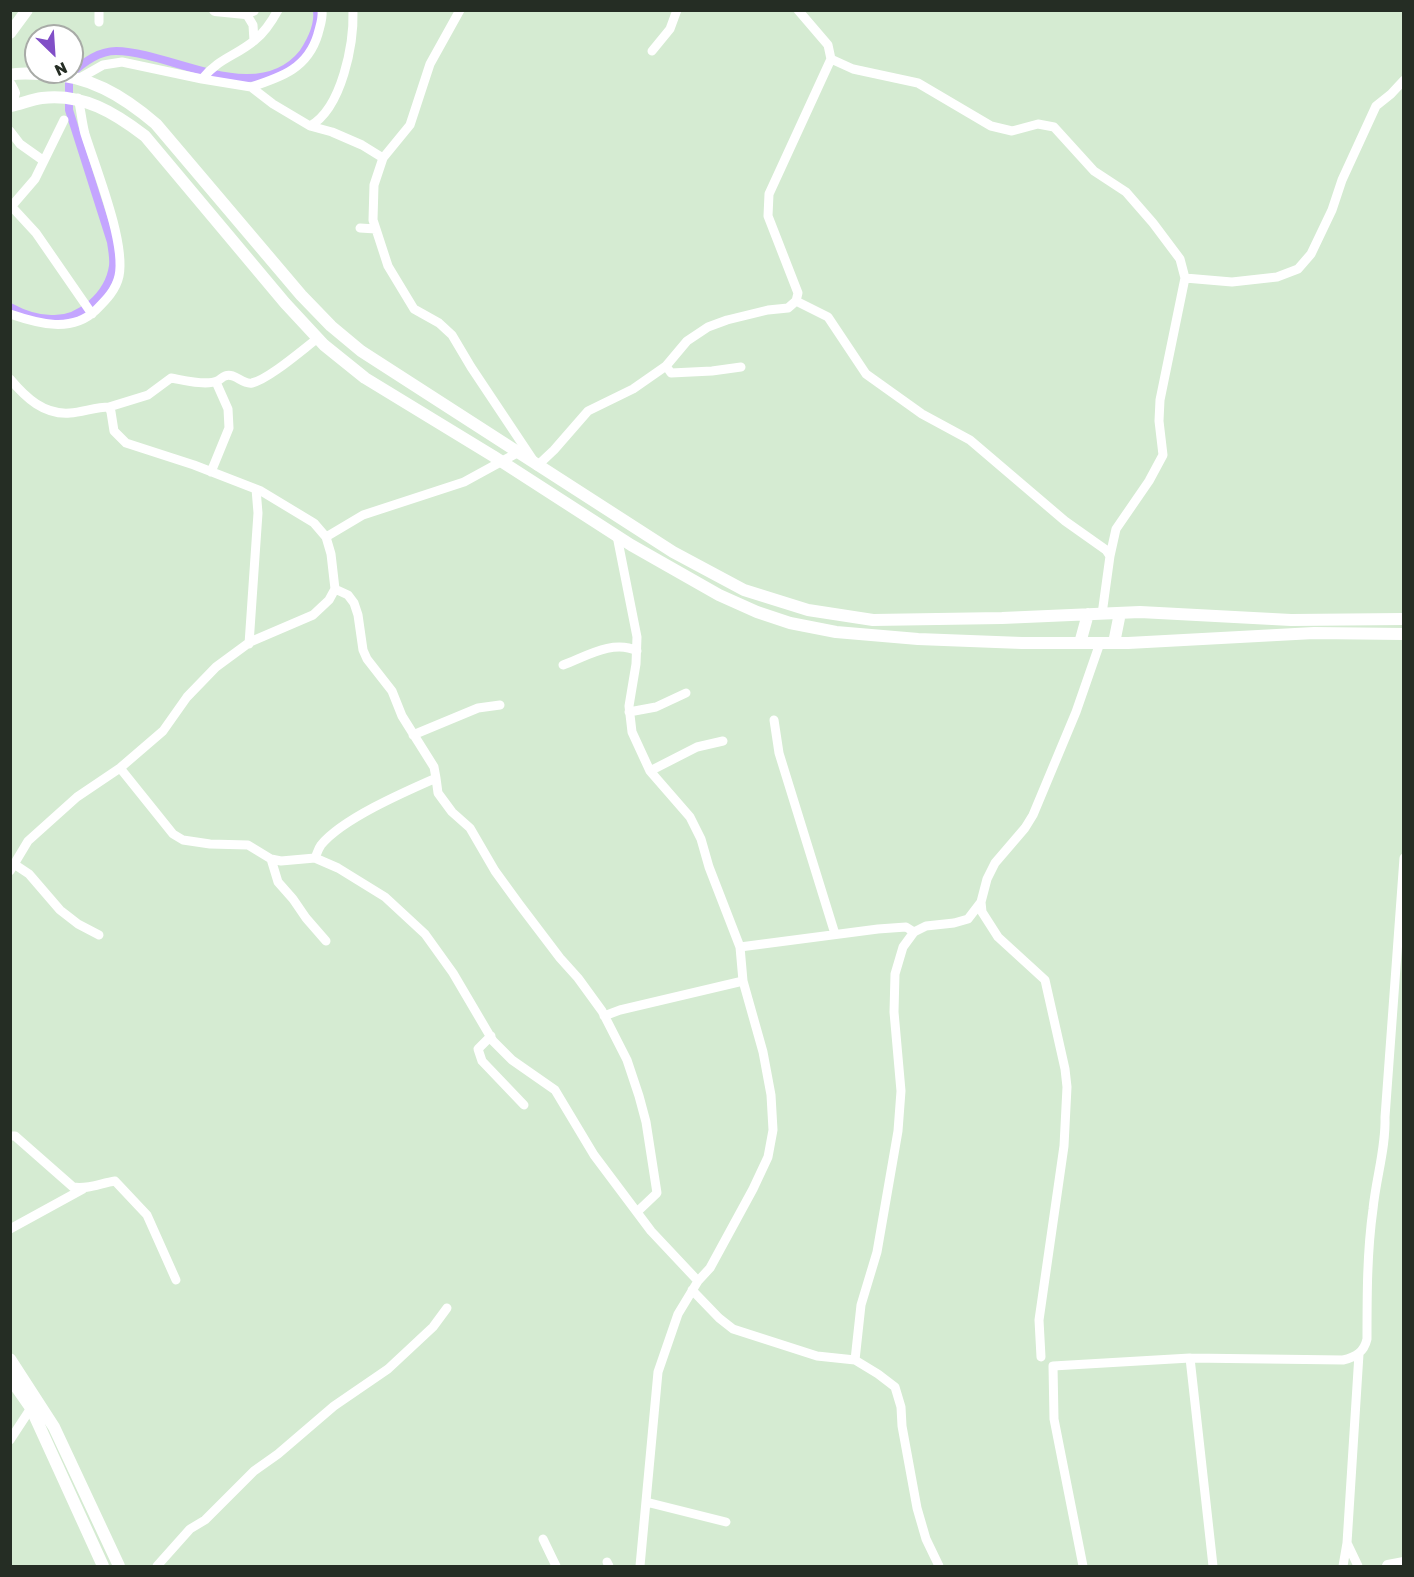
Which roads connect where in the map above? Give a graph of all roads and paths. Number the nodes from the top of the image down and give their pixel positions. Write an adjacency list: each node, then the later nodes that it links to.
1 (27, 10): 12 (main road)
2 (99, 10): 11 (street)
3 (215, 10): 10 (main road)
4 (278, 10): 13 (street)
5 (322, 10): 21 (street)
6 (353, 10): 25 (street)
7 (460, 10): 27 (street)
8 (677, 10): 14 (street)
9 (798, 10): 15 (street)
10 (247, 11): 13 (street)
11 (99, 22)
12 (10, 33)
13 (254, 41): 17 (street)
14 (652, 51)
15 (831, 59): 32 (street); 33 (street)
16 (84, 73): 17 (street)
17 (202, 79): 21 (street)
18 (84, 80): 42 (main road)
19 (1404, 80): 32 (street)
20 (10, 85): 23 (main road)
21 (251, 87): 25 (street)
22 (72, 98): 23 (main road); 34 (street); 36 (main road)
23 (10, 106)
24 (64, 120): 28 (street)
25 (310, 126): 27 (street)
26 (10, 131): 28 (street)
27 (383, 158): 31 (street)
28 (44, 161): 29 (street)
29 (11, 208): 34 (street)
30 (360, 228): 31 (street)
31 (376, 229): 44 (street)
32 (1185, 278): 49 (street)
33 (796, 301): 37 (street); 49 (street)
34 (89, 310): 35 (street)
35 (10, 314)
36 (318, 338): 40 (street); 43 (main road)
37 (666, 366): 38 (street); 44 (street)
38 (741, 367)
39 (10, 379): 41 (street)
40 (216, 382): 41 (street); 45 (street)
41 (109, 407): 45 (street)
42 (517, 453): 43 (street); 44 (main road)
43 (502, 462): 47 (main road); 48 (street)
44 (537, 466): 52 (main road)
45 (211, 471): 46 (street)
46 (256, 489): 48 (street); 59 (street)
47 (617, 536): 56 (main road); 60 (street)
48 (326, 537): 50 (street)
49 (1110, 556): 53 (street)
50 (335, 589): 59 (street); 66 (street)
51 (1120, 613): 53 (main road); 54 (main road); 58 (main road)
52 (1088, 614): 53 (main road); 56 (main road)
53 (1102, 614)
54 (1404, 619)
55 (1404, 634): 58 (main road)
56 (1080, 643): 57 (main road)
57 (1100, 643): 58 (main road); 78 (street)
58 (1114, 643)
59 (249, 644): 68 (street)
60 (637, 651): 61 (street); 64 (street)
61 (563, 665)
62 (686, 693): 64 (street)
63 (500, 705): 66 (street)
64 (629, 712): 69 (street)
65 (774, 720): 80 (street)
66 (413, 735): 70 (street)
67 (723, 741): 69 (street)
68 (120, 768): 72 (street); 75 (street)
69 (650, 771): 83 (street)
70 (436, 778): 73 (street); 85 (street)
71 (10, 847): 72 (street)
72 (19, 855): 76 (street)
73 (315, 858): 75 (street); 86 (street)
74 (1404, 858): 77 (street)
75 (271, 859): 82 (street)
76 (12, 868): 81 (street)
77 (1402, 890): 96 (street)
78 (981, 902): 79 (street); 97 (street)
79 (914, 932): 80 (street); 100 (street)
80 (835, 934): 83 (street)
81 (99, 935)
82 (326, 941)
83 (740, 947): 84 (street)
84 (743, 981): 85 (street); 93 (street)
85 (604, 1016): 90 (street)
86 (490, 1036): 87 (street); 90 (street)
87 (524, 1105)
88 (10, 1136): 89 (street)
89 (83, 1189): 91 (street); 92 (street)
90 (637, 1212): 93 (street)
91 (10, 1229)
92 (176, 1280)
93 (698, 1281): 94 (street)
94 (692, 1290): 100 (street); 104 (street)
95 (447, 1308): 111 (street)
96 (1359, 1354): 98 (street); 107 (street)
97 (1041, 1357)
98 (1190, 1358): 115 (street); 116 (street)
99 (10, 1359): 102 (main road)
100 (855, 1360): 114 (street)
101 (10, 1378): 102 (main road)
102 (36, 1408): 103 (street); 108 (main road); 110 (main road)
103 (10, 1440)
104 (646, 1502): 105 (street); 113 (street)
105 (726, 1522)
106 (543, 1539): 112 (street)
107 (1347, 1543): 117 (street); 118 (street)
108 (116, 1561): 110 (street)
109 (1404, 1563): 119 (main road)
110 (102, 1564)
111 (157, 1566)
112 (556, 1566)
113 (640, 1566)
114 (939, 1566)
115 (1083, 1566)
116 (1214, 1566)
117 (1343, 1566)
118 (1358, 1566)
119 (1388, 1566)

